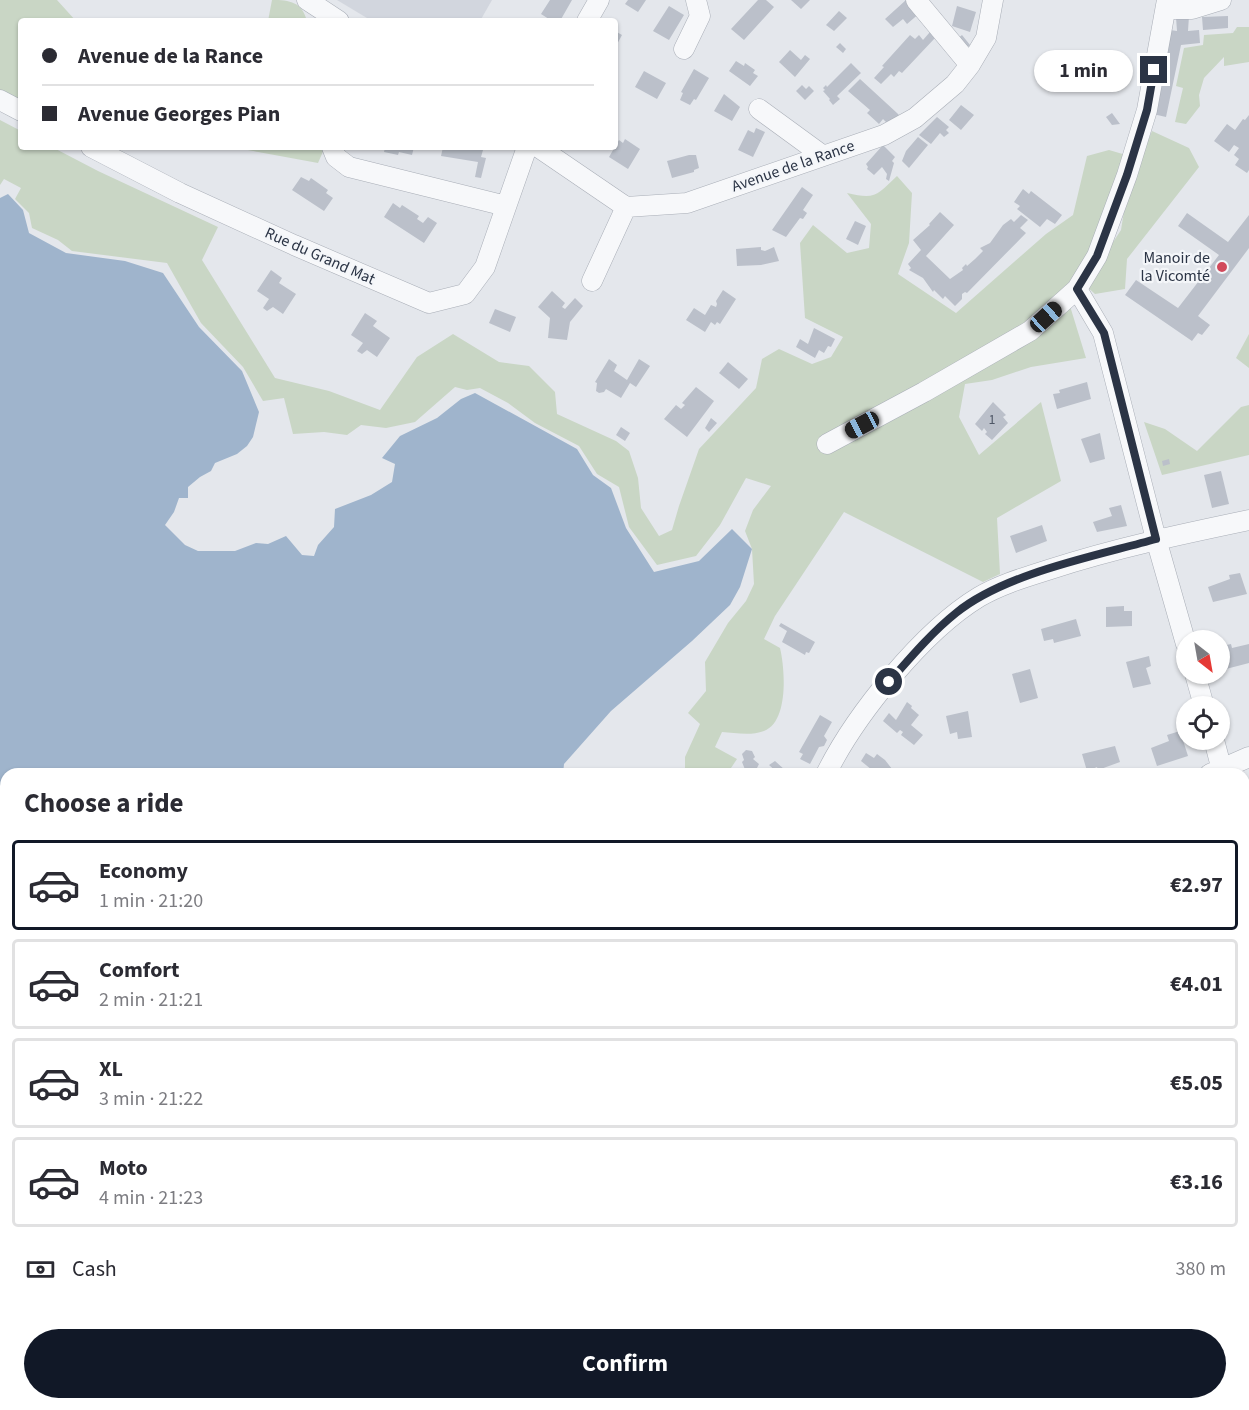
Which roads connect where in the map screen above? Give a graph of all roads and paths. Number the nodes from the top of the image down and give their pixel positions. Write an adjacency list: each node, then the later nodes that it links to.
1 (307, 0): 8 (street)
2 (599, 0): 9 (street)
3 (695, 0): 10 (street)
4 (916, 0): 11 (street)
5 (993, 0): 11 (street, Avenue de la Rance)
6 (1221, 0): 7 (street)
7 (1166, 5): 23 (street)
8 (328, 18)
9 (589, 18)
10 (684, 49)
11 (970, 65): 19 (street, Avenue de la Rance)
12 (0, 100): 13 (street)
13 (18, 109)
14 (759, 109): 19 (street)
15 (97, 150): 20 (street, Rue du Grand Mat)
16 (333, 150): 20 (street)
17 (526, 150): 20 (street, Rue du Grand Mat)
18 (542, 150): 21 (street)
19 (822, 155): 21 (street, Avenue de la Rance)
20 (506, 206)
21 (626, 207): 22 (street)
22 (592, 281)
23 (1077, 289): 24 (street); 26 (street)
24 (827, 444)
25 (1249, 520): 26 (street)
26 (1156, 539): 27 (street); 30 (street)
27 (1182, 630)
28 (1216, 750): 31 (street)
29 (1249, 757): 32 (street)
30 (830, 768)
31 (1218, 768)
32 (1227, 768)

